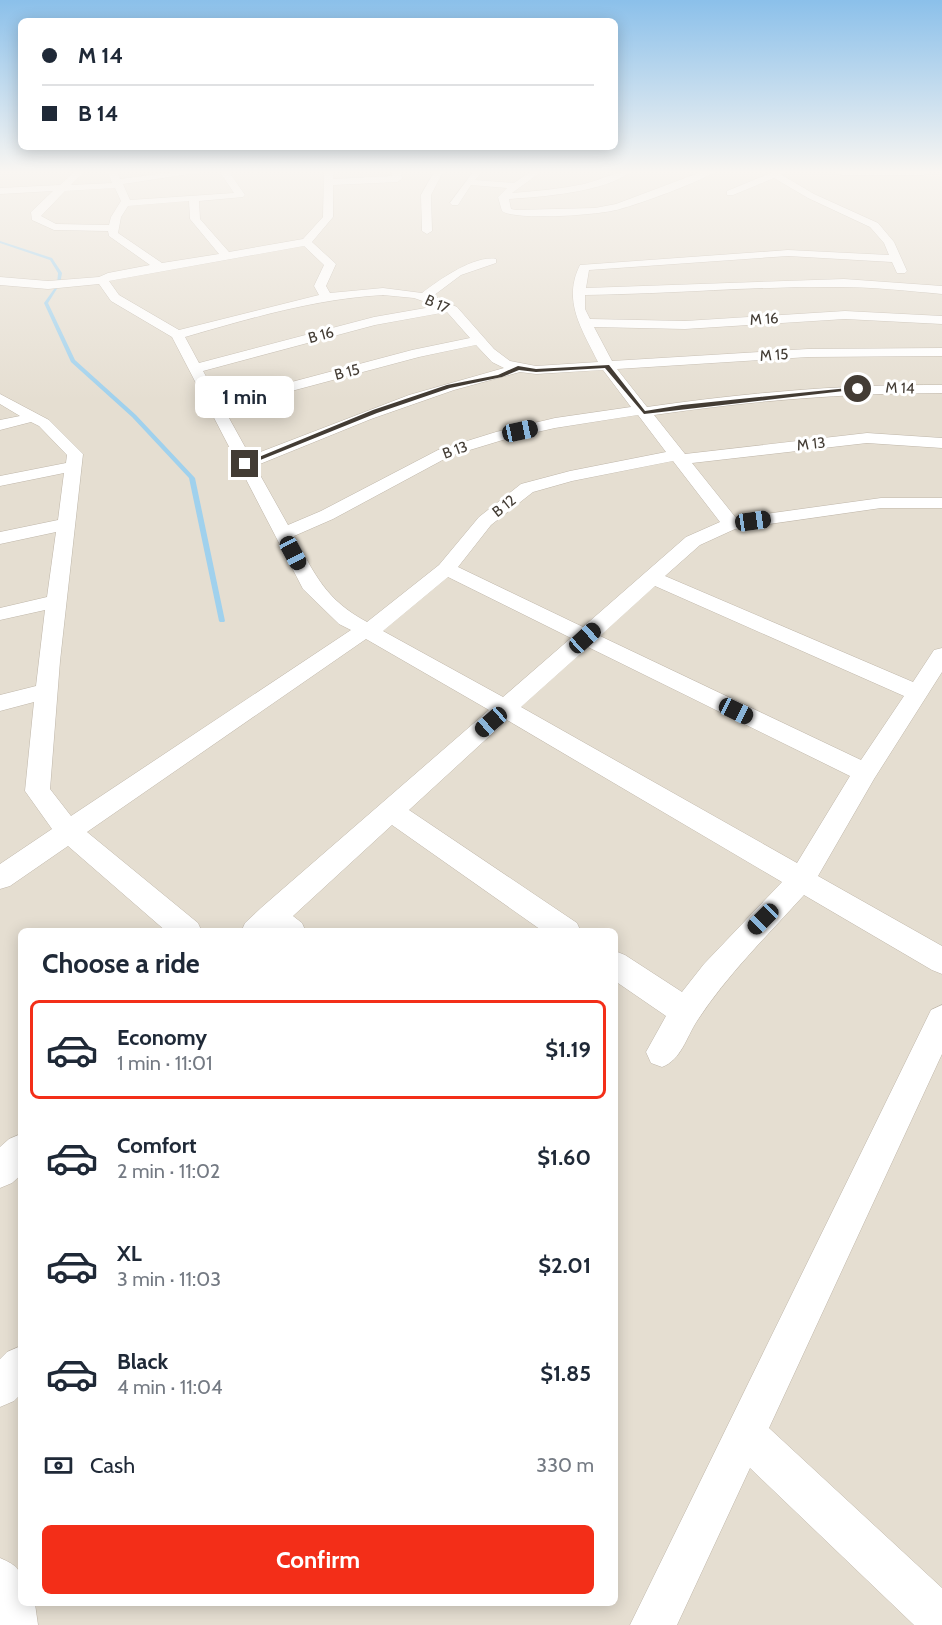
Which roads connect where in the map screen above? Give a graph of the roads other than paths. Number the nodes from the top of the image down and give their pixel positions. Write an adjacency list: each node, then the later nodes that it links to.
1 (133, 248): 9 (street)
2 (220, 248): 6 (street)
3 (270, 248): 6 (street)
4 (312, 248): 15 (street)
5 (891, 248): 7 (street)
6 (226, 255): 9 (street)
7 (896, 259): 13 (street); 16 (street)
8 (492, 261): 14 (street)
9 (160, 267): 10 (street)
10 (102, 280): 11 (street); 20 (street)
11 (0, 281)
12 (942, 290): 16 (street)
13 (579, 292): 16 (street); 19 (street)
14 (424, 297): 15 (street, B 17); 17 (street, B 17)
15 (327, 298): 20 (street, B 17)
16 (914, 302): 18 (street, M 16); 19 (street, M 16); 22 (street)
17 (448, 308): 21 (street, B 17); 25 (street, B 16)
18 (942, 320)
19 (586, 323): 23 (street)
20 (177, 335): 25 (street)
21 (480, 340): 24 (street, B 17); 28 (street, B 15)
22 (934, 348): 23 (street, M 15)
23 (607, 366): 24 (street, B 17); 29 (street)
24 (518, 368): 34 (street)
25 (195, 369): 28 (street)
26 (942, 389): 29 (street, M 14)
27 (0, 398): 30 (street)
28 (215, 407): 34 (street)
29 (643, 411): 33 (street); 40 (street, B 13)
30 (33, 417): 31 (street); 35 (street)
31 (0, 424)
32 (942, 443): 33 (street, M 13)
33 (680, 457): 39 (street); 42 (street, B 12)
34 (245, 464): 40 (street)
35 (73, 466): 36 (street); 38 (street)
36 (0, 480)
37 (942, 503): 39 (street)
38 (66, 524): 41 (street); 44 (street)
39 (731, 524): 43 (street)
40 (283, 534): 46 (street)
41 (0, 538)
42 (446, 569): 46 (street, B 12); 47 (street)
43 (653, 578): 47 (street); 50 (street)
44 (57, 600): 45 (street); 49 (street)
45 (0, 614)
46 (367, 631): 52 (street); 55 (street, B 12)
47 (585, 638): 52 (street); 53 (street)
48 (942, 655): 50 (street)
49 (47, 691): 51 (street); 55 (street)
50 (916, 692): 53 (street)
51 (0, 703)
52 (506, 709): 54 (street); 57 (street)
53 (865, 773): 57 (street)
54 (391, 811): 58 (street); 60 (street)
55 (69, 832): 56 (street, B 12); 59 (street)
56 (0, 878)
57 (801, 880): 61 (street); 63 (street)
58 (273, 926)
59 (183, 928)
60 (561, 928)
61 (942, 961)
62 (618, 966): 63 (street)
63 (685, 1012): 65 (street)
64 (942, 1020): 70 (street)
65 (662, 1052)
66 (18, 1154): 67 (street)
67 (0, 1171)
68 (18, 1369): 69 (street)
69 (0, 1388)
70 (744, 1432): 72 (street); 74 (street)
71 (0, 1581): 73 (street)
72 (942, 1620)
73 (15, 1625)
74 (653, 1625)

